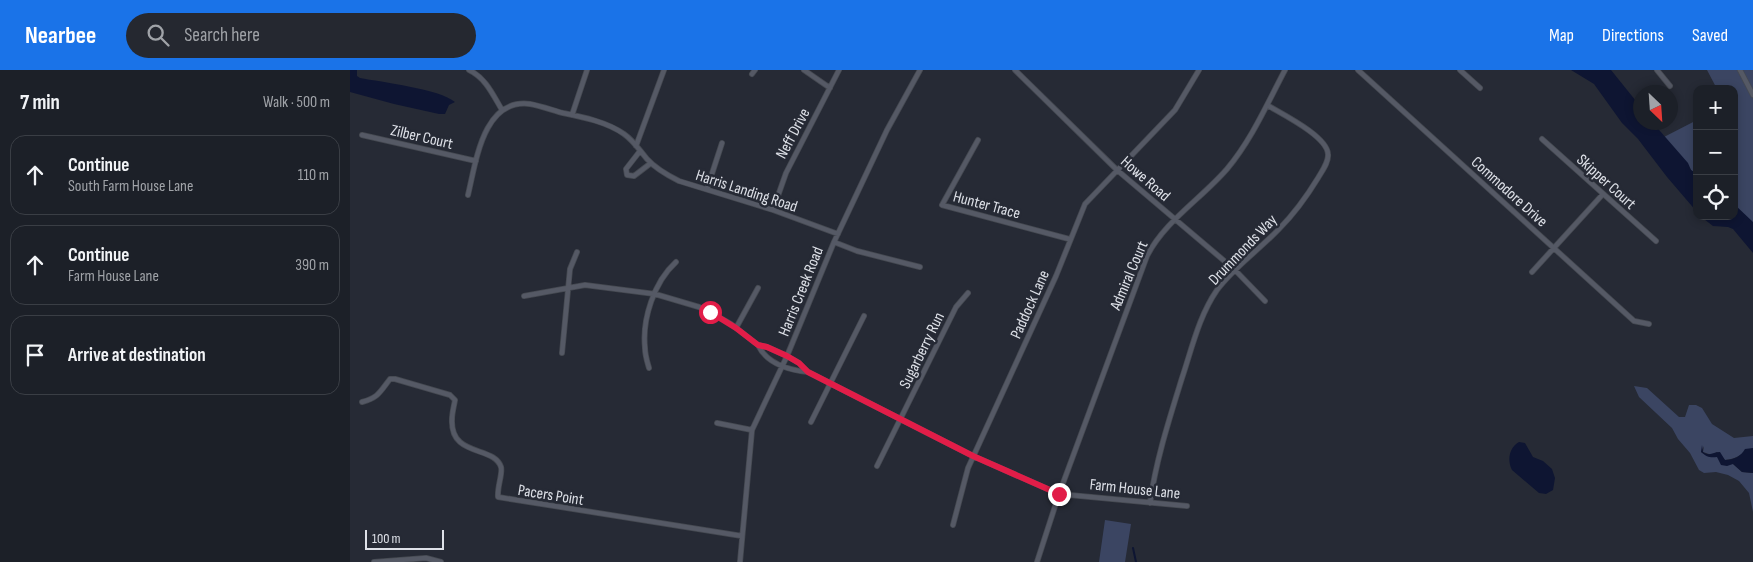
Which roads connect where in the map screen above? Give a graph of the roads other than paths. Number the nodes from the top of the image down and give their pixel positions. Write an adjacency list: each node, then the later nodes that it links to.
1 (469, 70): 21 (street)
2 (587, 70): 22 (street)
3 (664, 70): 27 (street)
4 (804, 70): 17 (street)
5 (839, 70): 17 (street, Neff Drive)
6 (920, 70): 37 (street, Harris Creek Road)
7 (1015, 70): 31 (street, Howe Road)
8 (1199, 70): 31 (street, Paddock Lane)
9 (1285, 70): 20 (street, Admiral Court)
10 (1358, 70): 15 (street, Commodore Drive)
11 (1367, 70): 15 (street)
12 (1460, 70): 18 (street)
13 (1657, 70): 16 (street)
14 (1740, 70): 19 (street)
15 (1364, 76): 41 (street, Commodore Drive)
16 (1669, 85)
17 (830, 88): 35 (street, Neff Drive)
18 (1480, 88)
19 (1753, 95)
20 (1267, 105): 36 (street, Admiral Court); 45 (street, Drummonds Way)
21 (502, 110): 22 (street, Harris Landing Road); 29 (street)
22 (572, 115): 27 (street, Harris Landing Road)
23 (362, 135): 29 (street, Zilber Court)
24 (1542, 139): 33 (street, Skipper Court)
25 (978, 140): 38 (street, Hunter Trace)
26 (722, 143): 32 (street)
27 (636, 146): 28 (street, Harris Landing Road)
28 (640, 151): 30 (street, Harris Landing Road); 30 (street)
29 (476, 162): 34 (street)
30 (651, 163): 32 (street, Harris Landing Road)
31 (1117, 170): 36 (street, Howe Road); 38 (street, Paddock Lane)
32 (707, 189): 35 (street, Harris Landing Road)
33 (1603, 194): 39 (street, Skipper Court); 41 (street)
34 (468, 195)
35 (772, 210): 37 (street, Harris Landing Road)
36 (1175, 220): 45 (street, Howe Road); 70 (street, Admiral Court)
37 (838, 234): 40 (street, Harris Creek Road)
38 (1069, 239): 68 (street, Paddock Lane)
39 (1656, 241)
40 (834, 242): 44 (street); 58 (street, Harris Creek Road)
41 (1554, 248): 46 (street); 54 (street, Commodore Drive)
42 (577, 252): 47 (street)
43 (676, 262): 50 (street)
44 (920, 267)
45 (1235, 270): 52 (street, Howe Road); 71 (street, Drummonds Way)
46 (1532, 272)
47 (569, 287): 50 (street); 51 (street); 57 (street)
48 (758, 288): 55 (street)
49 (968, 293): 64 (street, Sugarberry Run)
50 (655, 294): 55 (street); 60 (street)
51 (524, 296)
52 (1265, 302)
53 (864, 316): 62 (street)
54 (1649, 324)
55 (736, 328): 56 (street)
56 (758, 345): 58 (street, Farm House Lane); 59 (street)
57 (562, 353)
58 (787, 356): 59 (street, Harris Creek Road); 61 (street, Farm House Lane)
59 (782, 366): 61 (street, Farm House Lane); 67 (street, Harris Creek Road)
60 (649, 368)
61 (808, 372): 62 (street, Farm House Lane)
62 (830, 383): 64 (street, Farm House Lane); 65 (street)
63 (362, 402): 74 (street, Pacers Point)
64 (901, 420): 68 (street, Farm House Lane); 69 (street, Sugarberry Run)
65 (811, 422)
66 (717, 423): 67 (street)
67 (752, 430): 74 (street, Harris Creek Road)
68 (973, 456): 70 (street, Farm House Lane); 73 (street, Paddock Lane)
69 (877, 466)
70 (1059, 494): 71 (street, Farm House Lane); 78 (street, Admiral Court)
71 (1150, 503): 72 (street, Farm House Lane)
72 (1187, 506)
73 (953, 525)
74 (742, 536): 77 (street, Harris Creek Road)
75 (374, 562): 76 (street)
76 (441, 562)
77 (740, 562)
78 (1037, 562)

